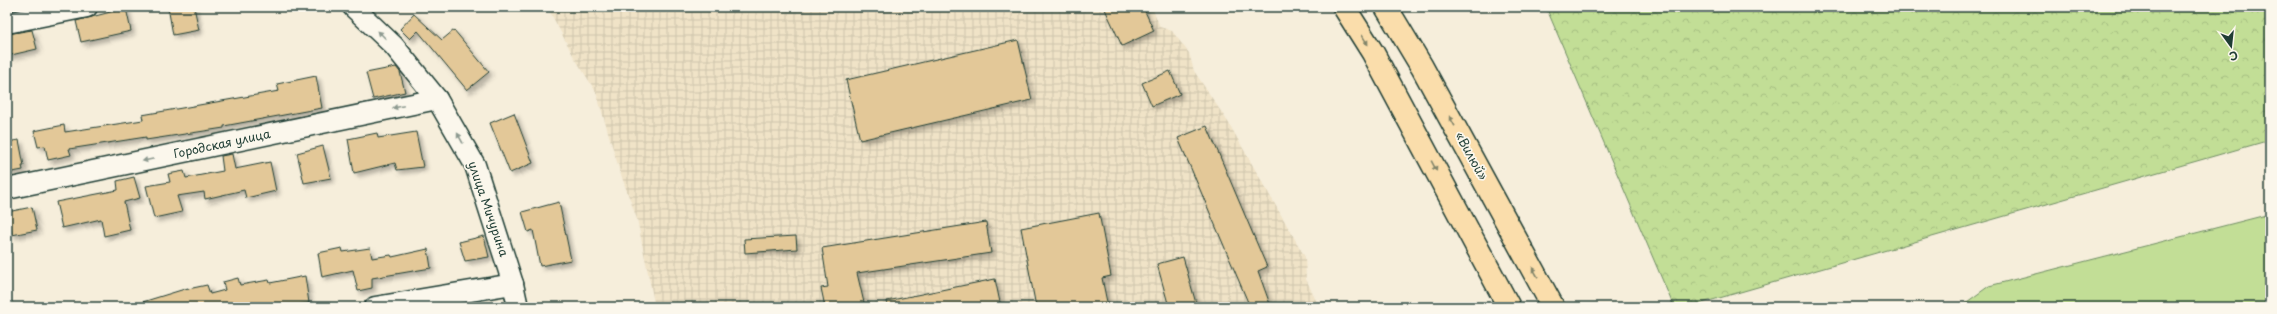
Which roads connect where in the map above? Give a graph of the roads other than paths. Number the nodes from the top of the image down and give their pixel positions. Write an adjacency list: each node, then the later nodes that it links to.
1 (87, 7): 5 (street)
2 (353, 7): 6 (street, улица Мичурина, one-way to 2)
3 (1344, 7): 11 (highway, one-way to 11)
4 (1386, 7): 12 (highway, «Вилюй», one-way to 4)
5 (7, 23)
6 (437, 99): 7 (street, Городская улица, one-way to 7); 8 (street, улица Мичурина, one-way to 6)
7 (7, 189)
8 (513, 284): 9 (street); 10 (street, улица Мичурина)
9 (375, 307)
10 (518, 307)
11 (1509, 307)
12 (1553, 307)

